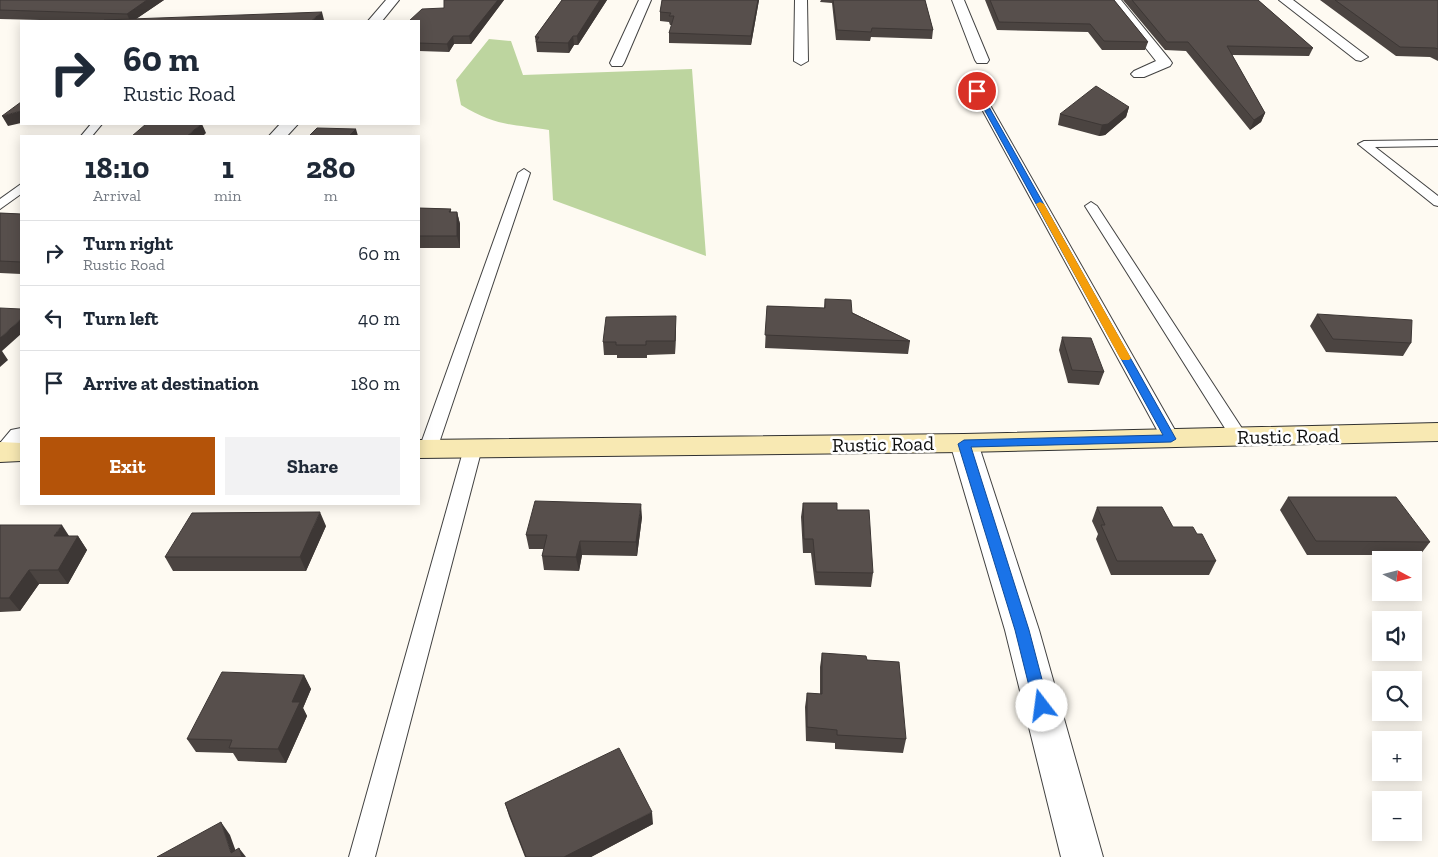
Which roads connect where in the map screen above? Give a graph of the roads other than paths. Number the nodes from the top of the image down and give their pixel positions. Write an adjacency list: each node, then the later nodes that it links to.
1 (393, 0): 7 (street)
2 (645, 0): 11 (street)
3 (801, 0): 10 (street)
4 (958, 0): 9 (street)
5 (1114, 0): 12 (street)
6 (1286, 0): 8 (street)
7 (376, 20)
8 (1361, 57)
9 (982, 60)
10 (801, 61)
11 (617, 63)
12 (1139, 74)
13 (977, 91): 26 (lane)
14 (96, 125): 16 (lane)
15 (288, 125): 17 (street)
16 (87, 135)
17 (279, 135)
18 (1438, 143): 21 (lane)
19 (524, 173): 29 (lane)
20 (20, 189): 22 (lane)
21 (1438, 202)
22 (0, 205)
23 (1091, 206): 25 (lane)
24 (1438, 432): 25 (street, Rustic Road)
25 (1240, 437): 26 (street, Rustic Road)
26 (1171, 439): 27 (street, Rustic Road)
27 (964, 444): 28 (street, Rustic Road); 31 (street)
28 (473, 448): 29 (street, Rustic Road); 30 (lane)
29 (423, 449)
30 (362, 857)
31 (1082, 857)

